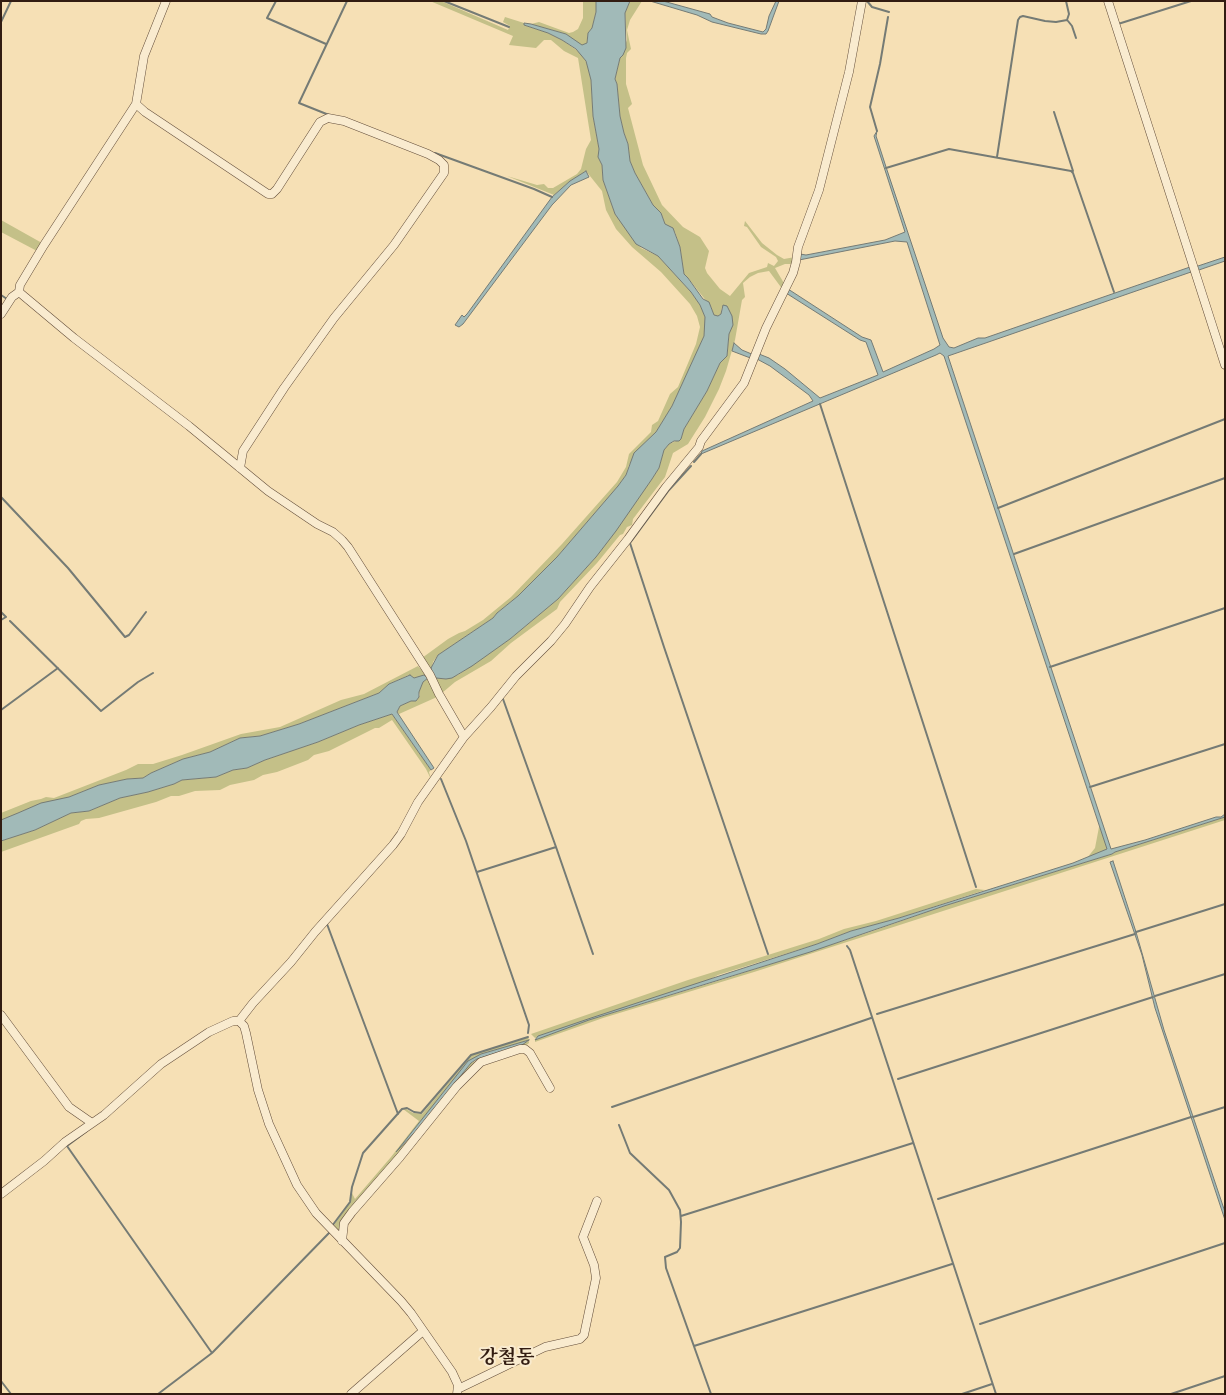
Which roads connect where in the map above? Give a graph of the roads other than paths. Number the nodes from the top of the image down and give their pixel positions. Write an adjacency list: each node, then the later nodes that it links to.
1 (166, 1): 4 (street)
2 (862, 1): 9 (street)
3 (1108, 1): 7 (street)
4 (136, 104): 5 (street); 8 (street)
5 (19, 292): 6 (street); 8 (street)
6 (1, 314)
7 (1225, 365)
8 (240, 468): 9 (street)
9 (464, 737): 11 (street)
10 (1, 1016): 13 (street)
11 (239, 1022): 13 (street); 16 (street)
12 (550, 1088): 16 (street)
13 (92, 1123): 14 (street)
14 (1, 1194)
15 (597, 1200): 18 (street)
16 (342, 1241): 17 (street)
17 (423, 1330): 18 (street); 19 (street)
18 (457, 1391)
19 (351, 1394)

